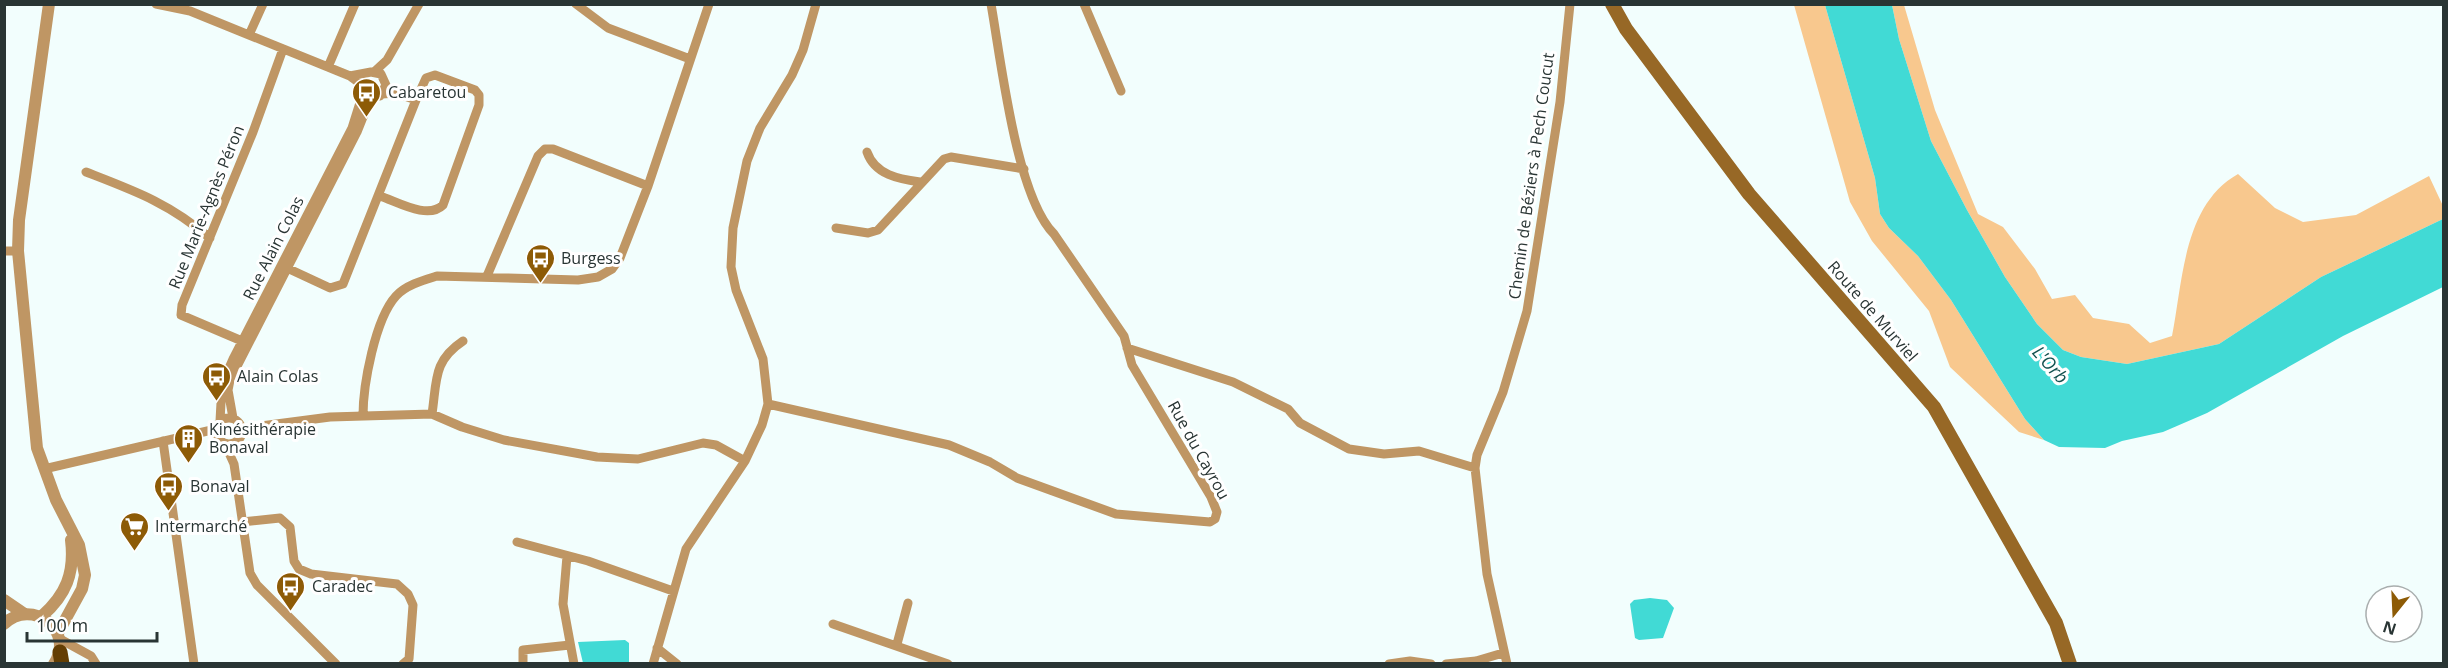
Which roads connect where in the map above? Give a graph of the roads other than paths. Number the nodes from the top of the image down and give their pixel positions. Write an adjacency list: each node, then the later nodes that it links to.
1 (49, 4): 32 (street)
2 (156, 4): 13 (street)
3 (263, 4): 14 (street)
4 (355, 4): 18 (street)
5 (419, 4): 17 (street)
6 (576, 4): 16 (street)
7 (709, 4): 16 (street)
8 (816, 4): 38 (street)
9 (991, 4): 24 (street, Rue du Cayrou)
10 (1084, 4): 21 (street)
11 (1570, 4): 50 (street, Chemin de Béziers à Pech Coucut)
12 (1612, 4): 81 (main road, Route de Murviel)
13 (191, 8): 14 (street)
14 (249, 35): 15 (street)
15 (283, 49): 18 (street); 30 (street, Rue Marie-Agnès Péron)
16 (690, 59): 27 (street)
17 (387, 60): 19 (street); 20 (street)
18 (328, 67): 19 (street)
19 (367, 84): 20 (street); 20 (street); 33 (street, Rue Alain Colas); 36 (street, Rue Alain Colas)
20 (384, 86): 22 (street)
21 (1121, 91)
22 (416, 100): 28 (street); 28 (street)
23 (867, 152): 26 (street)
24 (1024, 169): 26 (street); 37 (street, Rue du Cayrou)
25 (86, 172): 30 (street)
26 (920, 182): 29 (street)
27 (648, 186): 34 (street); 34 (street)
28 (380, 196): 33 (street)
29 (836, 228)
30 (210, 238): 36 (street, Rue Marie-Agnès Péron)
31 (4, 251): 32 (street)
32 (18, 251): 51 (street)
33 (286, 268): 41 (street, Rue Alain Colas)
34 (487, 276): 40 (street)
35 (463, 340): 39 (street)
36 (242, 341): 43 (street, Rue Alain Colas)
37 (1127, 348): 38 (street, Rue du Cayrou); 50 (street)
38 (768, 404): 48 (street)
39 (432, 414): 40 (street); 48 (street)
40 (363, 416): 42 (street)
41 (236, 420): 42 (street); 43 (street); 44 (street, Rue Alain Colas)
42 (261, 426): 44 (street)
43 (218, 429): 45 (street); 47 (street)
44 (243, 433): 46 (street)
45 (163, 441): 51 (street); 69 (street)
46 (236, 443): 47 (street); 49 (street)
47 (225, 444): 49 (street)
48 (745, 461): 56 (street)
49 (234, 464): 52 (street)
50 (1475, 468): 67 (street, Chemin de Béziers à Pech Coucut)
51 (44, 469): 53 (street)
52 (242, 522): 70 (street); 71 (street)
53 (70, 530): 60 (street); 66 (street)
54 (517, 542): 55 (street)
55 (567, 556): 56 (street); 64 (street)
56 (673, 591): 65 (street)
57 (4, 600): 59 (street)
58 (909, 603): 63 (street)
59 (23, 613): 60 (street); 61 (street)
60 (42, 616): 66 (street)
61 (4, 624)
62 (833, 624): 63 (street)
63 (897, 644): 76 (street)
64 (570, 645): 72 (street); 73 (street)
65 (657, 648): 74 (street); 75 (street)
66 (59, 650): 68 (street)
67 (1503, 653): 79 (street); 80 (street, Chemin de Béziers à Pech Coucut)
68 (96, 663)
69 (194, 663)
70 (336, 663)
71 (403, 663)
72 (523, 663)
73 (574, 663)
74 (653, 663)
75 (677, 663)
76 (948, 663)
77 (1389, 663): 78 (street)
78 (1431, 663)
79 (1446, 663)
80 (1507, 663)
81 (2070, 663)

